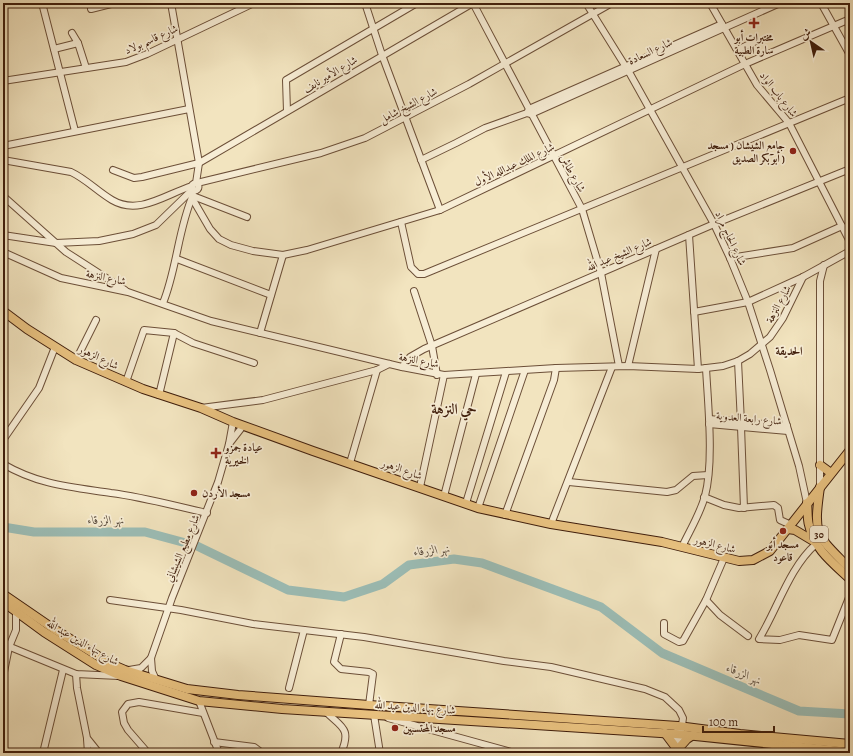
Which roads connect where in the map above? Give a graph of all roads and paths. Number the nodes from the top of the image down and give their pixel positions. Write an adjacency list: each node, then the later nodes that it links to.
1 (42, 3): 24 (street)
2 (115, 3): 14 (street)
3 (171, 3): 21 (street)
4 (254, 3): 21 (street, شارع قاسم بولاد)
5 (365, 3): 19 (street)
6 (417, 3): 19 (street)
7 (473, 3): 26 (street, شارع الأمير نايف); 28 (street, شارع طاش)
8 (586, 3): 15 (street, شارع الحاج مراد)
9 (612, 3): 15 (street, شارع الشيخ شامل)
10 (710, 3): 17 (street, شارع باب الواد)
11 (770, 3): 17 (street, شارع السعادة)
12 (780, 3): 17 (street, شارع السعادة)
13 (821, 3): 18 (street)
14 (91, 9)
15 (593, 14): 28 (street, شارع الشيخ شامل); 31 (street, شارع الحاج مراد)
16 (850, 19): 18 (street, شارع الملك عبدالله الأول)
17 (724, 26): 25 (street, شارع باب الواد); 31 (street, شارع السعادة)
18 (833, 26): 27 (street); 29 (street, شارع الملك عبدالله الأول)
19 (374, 28): 26 (street); 37 (street)
20 (72, 33): 23 (street)
21 (177, 39): 30 (street, شارع قاسم بولاد); 35 (street)
22 (756, 41): 25 (street)
23 (78, 43): 24 (street); 30 (street)
24 (54, 49): 32 (street)
25 (737, 50): 29 (street, شارع باب الواد)
26 (382, 55): 37 (street, شارع الأمير نايف); 39 (street)
27 (850, 55)
28 (505, 63): 38 (street, شارع طاش); 39 (street, شارع الشيخ شامل)
29 (745, 64): 36 (street, شارع الملك عبدالله الأول); 40 (street, شارع باب الواد)
30 (86, 68): 32 (street, شارع قاسم بولاد)
31 (627, 70): 36 (street, شارع الحاج مراد); 38 (street, شارع السعادة)
32 (59, 72): 33 (street, شارع قاسم بولاد); 41 (street)
33 (3, 81)
34 (850, 98): 40 (street)
35 (189, 109): 41 (street); 46 (street)
36 (650, 109): 43 (street, شارع الملك عبدالله الأول); 47 (street, شارع الحاج مراد)
37 (287, 111): 46 (street, شارع الأمير نايف)
38 (529, 112): 43 (street, شارع طاش); 45 (street, شارع السعادة)
39 (405, 117): 45 (street); 51 (street, شارع الشيخ شامل)
40 (789, 123): 47 (street); 50 (street, شارع باب الواد)
41 (75, 131): 42 (street)
42 (3, 146)
43 (553, 157): 53 (street, شارع طاش); 54 (street, شارع الملك عبدالله الأول)
44 (3, 160): 51 (street, شارع الشيخ شامل)
45 (421, 160): 54 (street)
46 (199, 163): 49 (street, شارع الأمير نايف); 51 (street)
47 (683, 168): 53 (street); 57 (street, شارع الحاج مراد)
48 (850, 169): 50 (street, شارع الشيخ عبد الله)
49 (113, 170)
50 (818, 183): 57 (street, شارع الشيخ عبد الله); 58 (street, شارع باب الواد)
51 (194, 189): 55 (street); 62 (street); 66 (street, شارع الملك عبدالله الأول); 68 (street)
52 (3, 196): 62 (street)
53 (582, 209): 56 (street); 70 (street, شارع طاش)
54 (440, 210): 56 (street, شارع الملك عبدالله الأول)
55 (247, 217)
56 (401, 222): 66 (street, شارع الملك عبدالله الأول)
57 (714, 224): 60 (street, شارع الشيخ عبد الله); 67 (street, شارع الحاج مراد)
58 (842, 226): 61 (street, شارع باب الواد); 67 (street)
59 (3, 235): 62 (street)
60 (688, 235): 63 (street, شارع الشيخ عبد الله); 80 (street)
61 (850, 242)
62 (56, 243): 75 (street)
63 (656, 249): 70 (street, شارع الشيخ عبد الله); 92 (street)
64 (850, 251): 69 (street)
65 (3, 252): 75 (street, شارع النزهة)
66 (283, 255): 76 (street)
67 (730, 258): 77 (street, شارع الحاج مراد)
68 (177, 259): 76 (street); 78 (street)
69 (824, 265): 71 (street); 73 (street)
70 (601, 273): 84 (street, شارع الشيخ عبد الله); 91 (street, شارع طاش)
71 (810, 273): 72 (street); 73 (street)
72 (804, 277): 77 (street); 85 (street, شارع النزهة)
73 (820, 281): 117 (street)
74 (414, 291): 84 (street)
75 (128, 292): 78 (street, شارع النزهة)
76 (271, 295): 82 (street)
77 (748, 302): 80 (street); 85 (street, شارع الحاج مراد)
78 (163, 304): 82 (street, شارع النزهة)
79 (3, 311): 86 (main road, شارع الزهور)
80 (694, 312): 96 (street)
81 (96, 320): 87 (street)
82 (260, 332): 90 (street, شارع النزهة)
83 (174, 333): 89 (street); 103 (street); 104 (street)
84 (432, 346): 93 (street, شارع الشيخ عبد الله); 101 (street)
85 (762, 346): 88 (street, شارع النزهة); 110 (street, شارع الحاج مراد)
86 (55, 347): 87 (main road, شارع الزهور); 111 (street)
87 (76, 360): 103 (main road, شارع الزهور)
88 (738, 361): 95 (street, شارع النزهة); 108 (street)
89 (254, 363)
90 (389, 364): 93 (street, شارع النزهة); 97 (street)
91 (616, 366): 92 (street, شارع النزهة); 94 (street, شارع النزهة); 120 (street)
92 (628, 366): 96 (street, شارع النزهة)
93 (402, 367): 101 (street, شارع النزهة)
94 (556, 368): 98 (street, شارع النزهة); 131 (street)
95 (706, 368): 96 (street, شارع النزهة); 107 (street)
96 (698, 369)
97 (377, 370): 105 (street); 115 (street)
98 (525, 370): 99 (street, شارع النزهة); 128 (street)
99 (506, 372): 100 (street, شارع النزهة); 126 (street)
100 (476, 374): 102 (street, شارع النزهة); 123 (street)
101 (437, 375): 102 (street, شارع النزهة)
102 (444, 375): 121 (street)
103 (126, 382): 104 (main road, شارع الزهور)
104 (159, 395): 105 (main road, شارع الزهور)
105 (201, 408): 106 (main road, شارع الزهور)
106 (233, 422): 109 (main road, شارع الزهور); 112 (street, شارع مطيع الشيشاني)
107 (709, 422): 108 (street, شارع رابعة العدوية); 119 (street)
108 (741, 425): 110 (street, شارع رابعة العدوية); 129 (street)
109 (243, 426): 112 (street, شارع مطيع الشيشاني); 115 (main road, شارع الزهور)
110 (787, 428): 127 (street, شارع الحاج مراد)
111 (3, 440)
112 (229, 444): 130 (street, شارع مطيع الشيشاني)
113 (850, 450): 118 (main road, 30)
114 (850, 458): 124 (main road, 30)
115 (350, 463): 121 (main road, شارع الزهور)
116 (3, 464): 130 (street)
117 (820, 465): 118 (main road); 122 (street)
118 (831, 473): 122 (main road, 30)
119 (708, 475): 120 (street); 125 (street)
120 (569, 482): 132 (street)
121 (420, 487): 123 (main road, شارع الزهور)
122 (820, 487): 124 (main road, 30); 127 (main road, 30)
123 (444, 496): 126 (main road, شارع الزهور)
124 (818, 496): 127 (main road, 30); 137 (main road, 30)
125 (704, 497): 129 (street); 135 (street)
126 (466, 503): 128 (main road, شارع الزهور)
127 (807, 506): 133 (main road, شارع الزهور); 134 (main road, 30)
128 (478, 508): 131 (main road, شارع الزهور)
129 (744, 508): 133 (street)
130 (206, 515): 144 (street, شارع مطيع الشيشاني)
131 (504, 515): 132 (main road, شارع الزهور)
132 (551, 524): 135 (main road, شارع الزهور)
133 (789, 527): 134 (main road); 136 (main road, شارع الزهور)
134 (815, 543): 138 (main road, 30); 140 (street)
135 (682, 547): 136 (main road, شارع الزهور)
136 (724, 558): 142 (street)
137 (850, 569)
138 (850, 579)
139 (3, 594): 153 (main road, شارع بهاء الدين عبد الله)
140 (850, 595)
141 (110, 600): 144 (street)
142 (706, 600): 146 (street); 149 (street)
143 (3, 602): 145 (main road, شارع بهاء الدين عبد الله)
144 (168, 608): 147 (street); 151 (street, شارع مطيع الشيشاني)
145 (16, 611): 150 (street); 153 (main road, شارع بهاء الدين عبد الله)
146 (664, 623)
147 (304, 630): 148 (street); 157 (street)
148 (341, 634): 160 (street); 165 (street)
149 (748, 636)
150 (6, 646): 152 (street); 155 (street)
151 (151, 658): 153 (street); 156 (street, شارع مطيع الشيشاني)
152 (63, 670): 154 (street); 174 (street)
153 (123, 673): 154 (street); 156 (main road, شارع بهاء الدين عبد الله); 159 (main road, شارع بهاء الدين عبد الله)
154 (76, 674): 168 (street)
155 (3, 677)
156 (156, 680): 158 (main road, شارع بهاء الدين عبد الله)
157 (289, 688)
158 (250, 696): 160 (main road, شارع بهاء الدين عبد الله); 161 (main road)
159 (199, 701): 161 (main road, شارع بهاء الدين عبد الله); 163 (street)
160 (369, 705): 165 (main road, شارع بهاء الدين عبد الله)
161 (248, 706): 162 (main road, شارع بهاء الدين عبد الله)
162 (326, 712): 164 (main road, شارع بهاء الدين عبد الله); 180 (street)
163 (203, 713): 169 (street); 177 (street)
164 (375, 715): 166 (main road, شارع بهاء الدين عبد الله); 172 (street); 181 (street)
165 (679, 730): 166 (main road, شارع بهاء الدين عبد الله); 167 (main road, شارع بهاء الدين عبد الله); 170 (main road, شارع بهاء الدين عبد الله); 171 (street)
166 (665, 733): 171 (main road)
167 (693, 735): 171 (main road); 173 (main road, شارع بهاء الدين عبد الله)
168 (87, 738): 175 (street); 176 (street)
169 (214, 742): 178 (street); 179 (street)
170 (850, 744)
171 (676, 750)
172 (501, 752): 182 (street)
173 (850, 752)
174 (43, 753)
175 (88, 753)
176 (99, 753)
177 (148, 753)
178 (218, 753)
179 (262, 753)
180 (341, 753)
181 (380, 753)
182 (514, 753)

